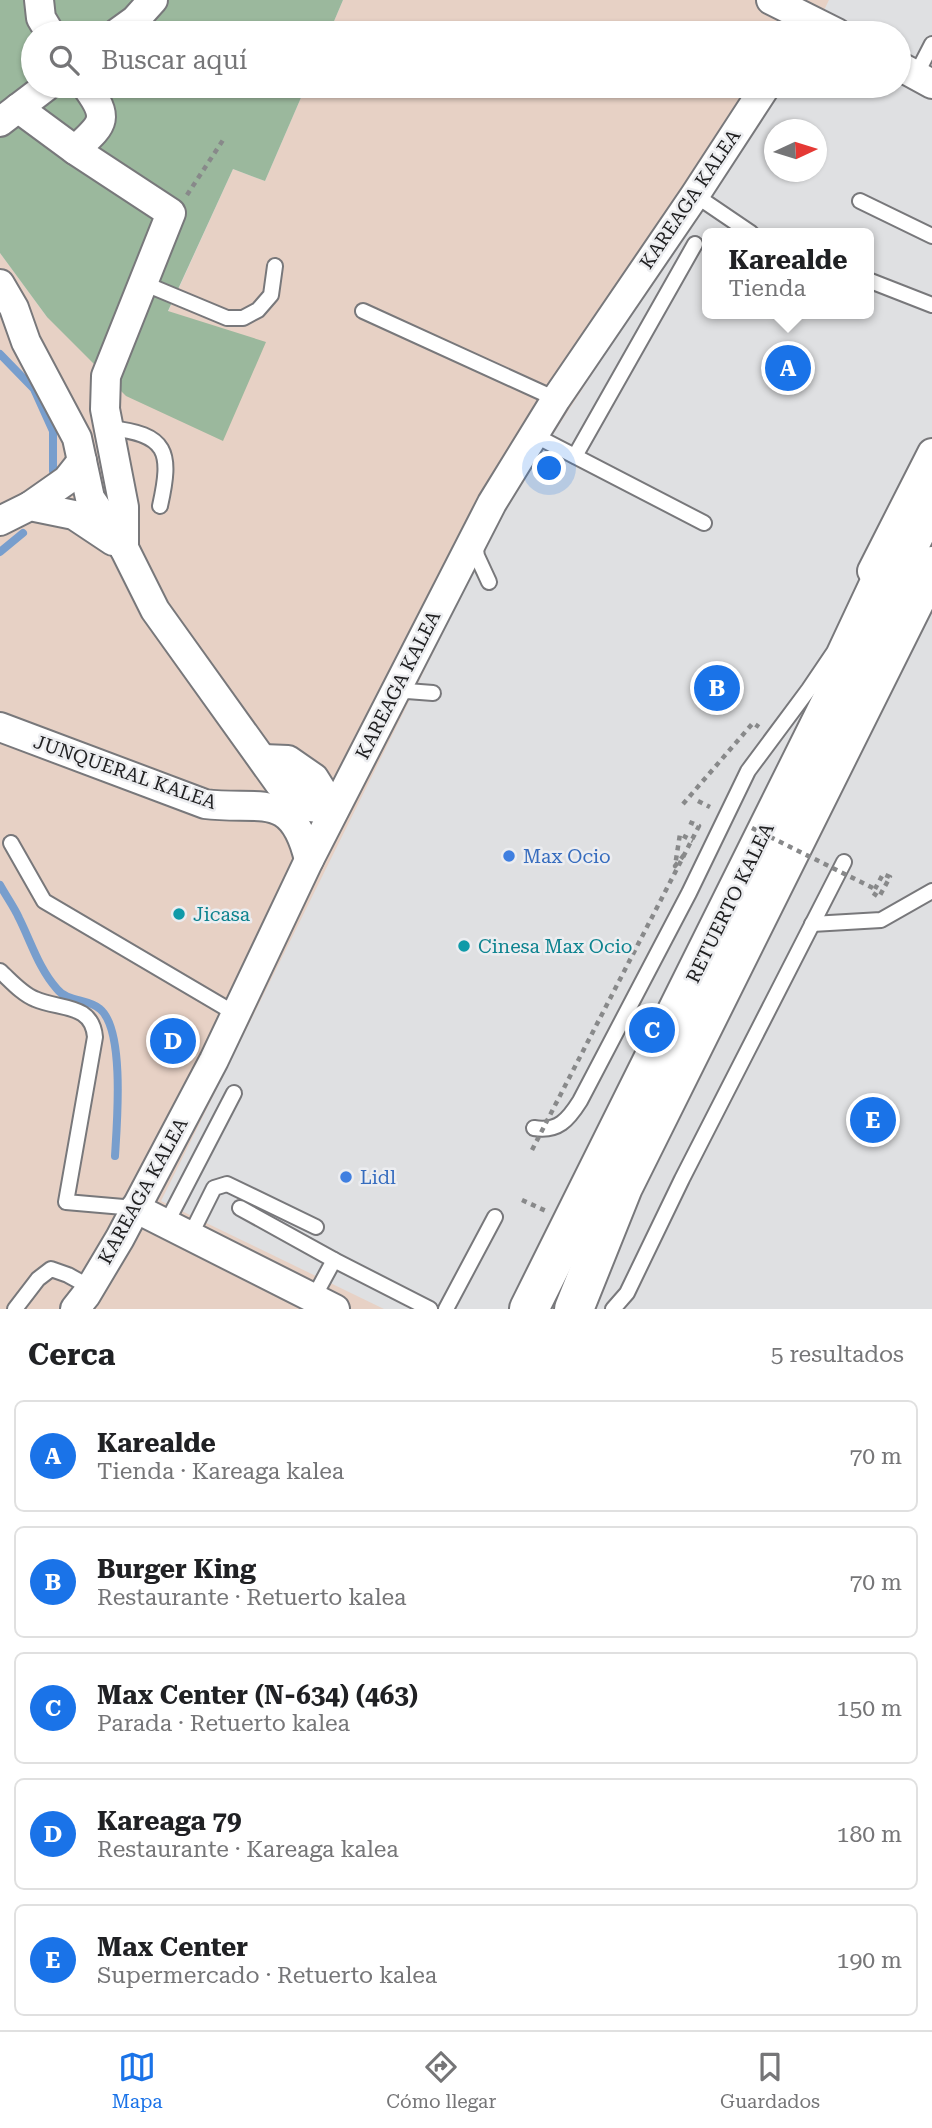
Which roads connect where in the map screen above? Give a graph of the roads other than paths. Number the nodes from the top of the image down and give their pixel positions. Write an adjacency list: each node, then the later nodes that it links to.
1 (39, 0): 5 (street)
2 (153, 0): 6 (street)
3 (771, 0): 4 (street)
4 (803, 16)
5 (43, 21)
6 (134, 21)
7 (932, 44): 8 (lane)
8 (916, 75)
9 (31, 98): 12 (street)
10 (95, 98): 13 (street)
11 (758, 98): 14 (street, KAREAGA KALEA)
12 (9, 115): 13 (street)
13 (75, 150): 21 (street)
14 (695, 195): 16 (lane); 26 (street, KAREAGA KALEA)
15 (860, 201): 17 (lane)
16 (744, 228)
17 (932, 236)
18 (695, 244): 30 (lane)
19 (275, 266): 21 (lane)
20 (874, 282): 23 (lane)
21 (143, 283): 27 (street)
22 (0, 284): 25 (street)
23 (932, 305)
24 (363, 310): 26 (lane)
25 (10, 326): 31 (street)
26 (556, 398): 28 (street, KAREAGA KALEA)
27 (109, 428): 34 (lane); 38 (street)
28 (534, 435): 30 (lane); 37 (street, KAREAGA KALEA)
29 (932, 453): 40 (street)
30 (575, 456): 36 (lane)
31 (82, 461): 33 (street); 38 (street)
32 (932, 499): 40 (main road, RETUERTO KALEA)
33 (30, 506): 35 (street); 38 (street)
34 (160, 506)
35 (0, 521)
36 (704, 523)
37 (475, 537): 41 (lane); 43 (street, KAREAGA KALEA)
38 (124, 548): 45 (street)
39 (932, 566): 70 (main road, RETUERTO KALEA)
40 (881, 575): 56 (lane); 69 (main road, RETUERTO KALEA)
41 (489, 582)
42 (433, 692): 43 (lane)
43 (393, 695): 47 (street, KAREAGA KALEA)
44 (0, 727): 46 (street, JUNQUERAL KALEA)
45 (263, 759): 46 (street); 47 (street)
46 (251, 804): 49 (street, JUNQUERAL KALEA)
47 (334, 810): 49 (street, KAREAGA KALEA)
48 (11, 843): 54 (lane)
49 (309, 860): 54 (street, KAREAGA KALEA)
50 (844, 862): 52 (lane)
51 (932, 891): 52 (lane)
52 (812, 924): 63 (lane)
53 (0, 971): 58 (lane)
54 (236, 1014): 58 (street, KAREAGA KALEA)
55 (234, 1093): 61 (lane)
56 (534, 1128)
57 (240, 1208): 62 (lane)
58 (135, 1209): 61 (street); 64 (street, KAREAGA KALEA)
59 (495, 1217): 68 (lane)
60 (316, 1227): 61 (lane)
61 (178, 1230): 65 (street)
62 (334, 1260): 65 (lane); 67 (lane)
63 (627, 1293): 71 (lane); 72 (lane)
64 (83, 1298): 66 (lane)
65 (324, 1303)
66 (15, 1309)
67 (430, 1309)
68 (446, 1309)
69 (529, 1309)
70 (574, 1309)
71 (613, 1309)
72 (624, 1309)

